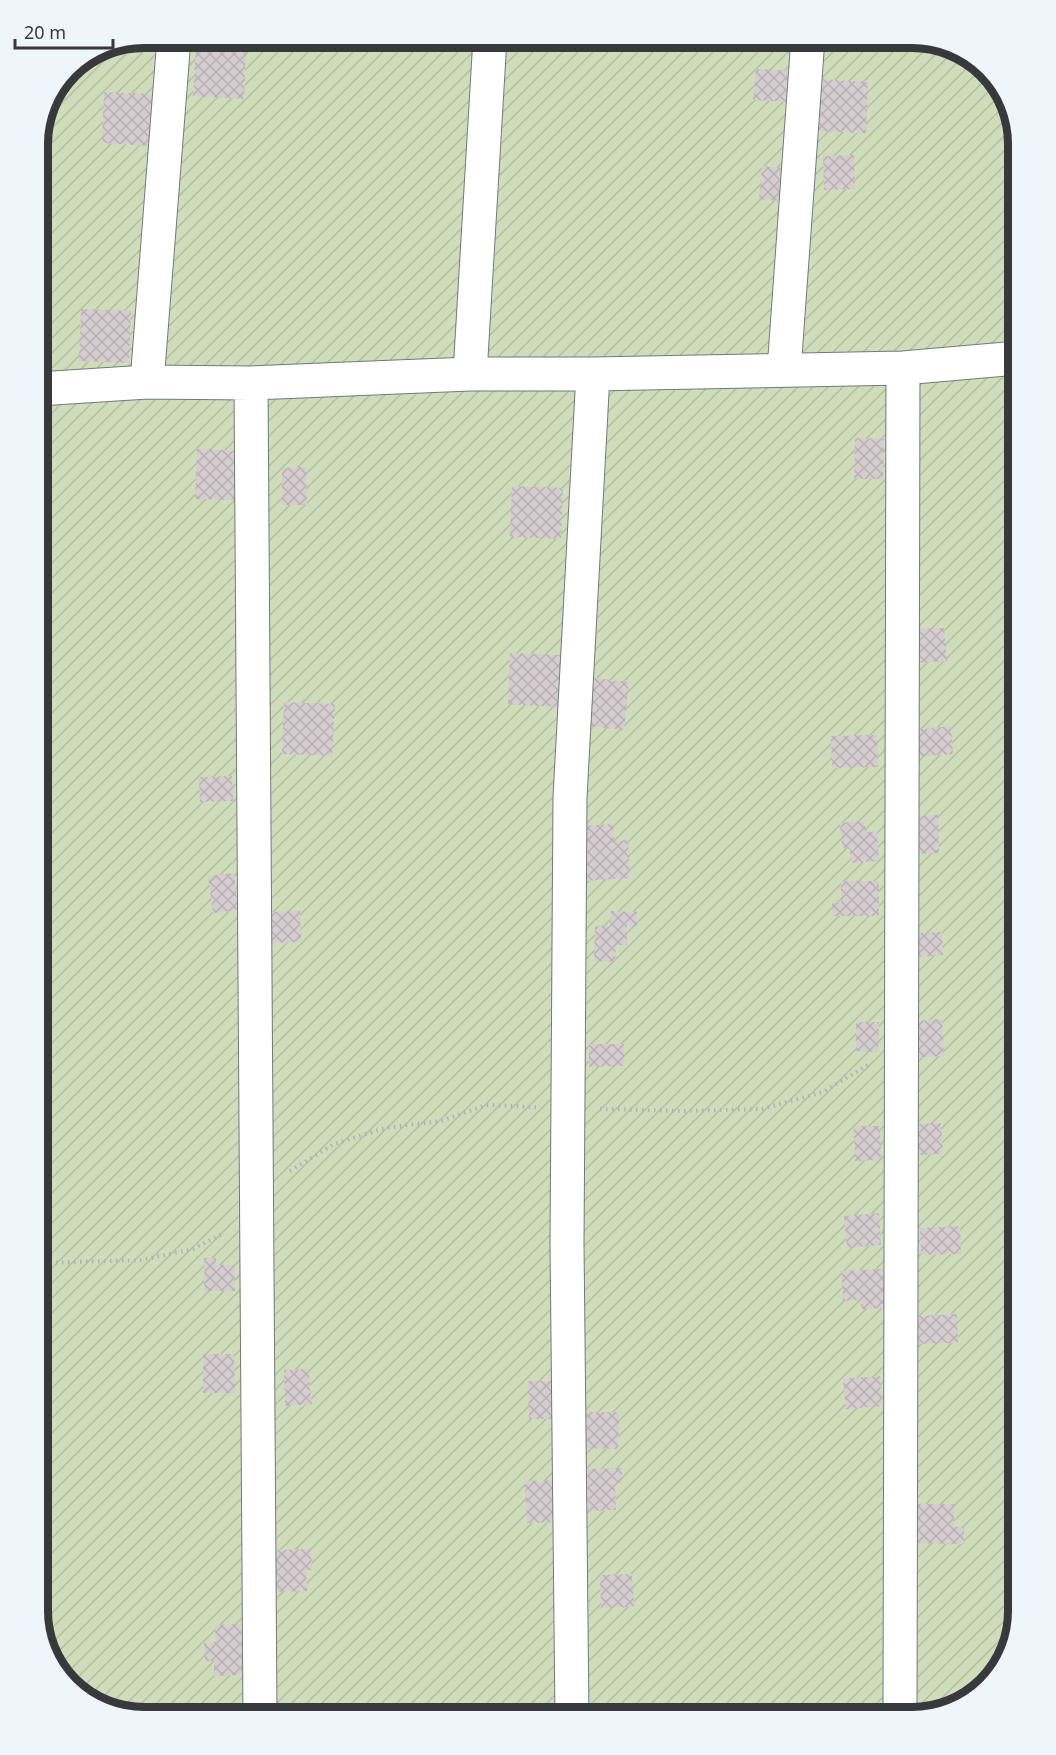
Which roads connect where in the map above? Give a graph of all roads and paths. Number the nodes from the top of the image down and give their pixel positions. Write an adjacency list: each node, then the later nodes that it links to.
1 (173, 48): 9 (street)
2 (489, 48): 7 (street)
3 (807, 48): 6 (street)
4 (1008, 359): 5 (street)
5 (903, 368): 6 (street); 12 (street)
6 (784, 370): 8 (street)
7 (470, 374): 8 (street); 10 (street)
8 (593, 374): 13 (street)
9 (147, 382): 10 (street); 11 (street)
10 (251, 383): 14 (street)
11 (48, 388)
12 (901, 1046): 13 (path); 18 (street)
13 (568, 1108): 14 (path); 17 (street)
14 (256, 1202): 15 (path); 16 (street)
15 (48, 1263)
16 (260, 1707)
17 (572, 1707)
18 (900, 1707)

